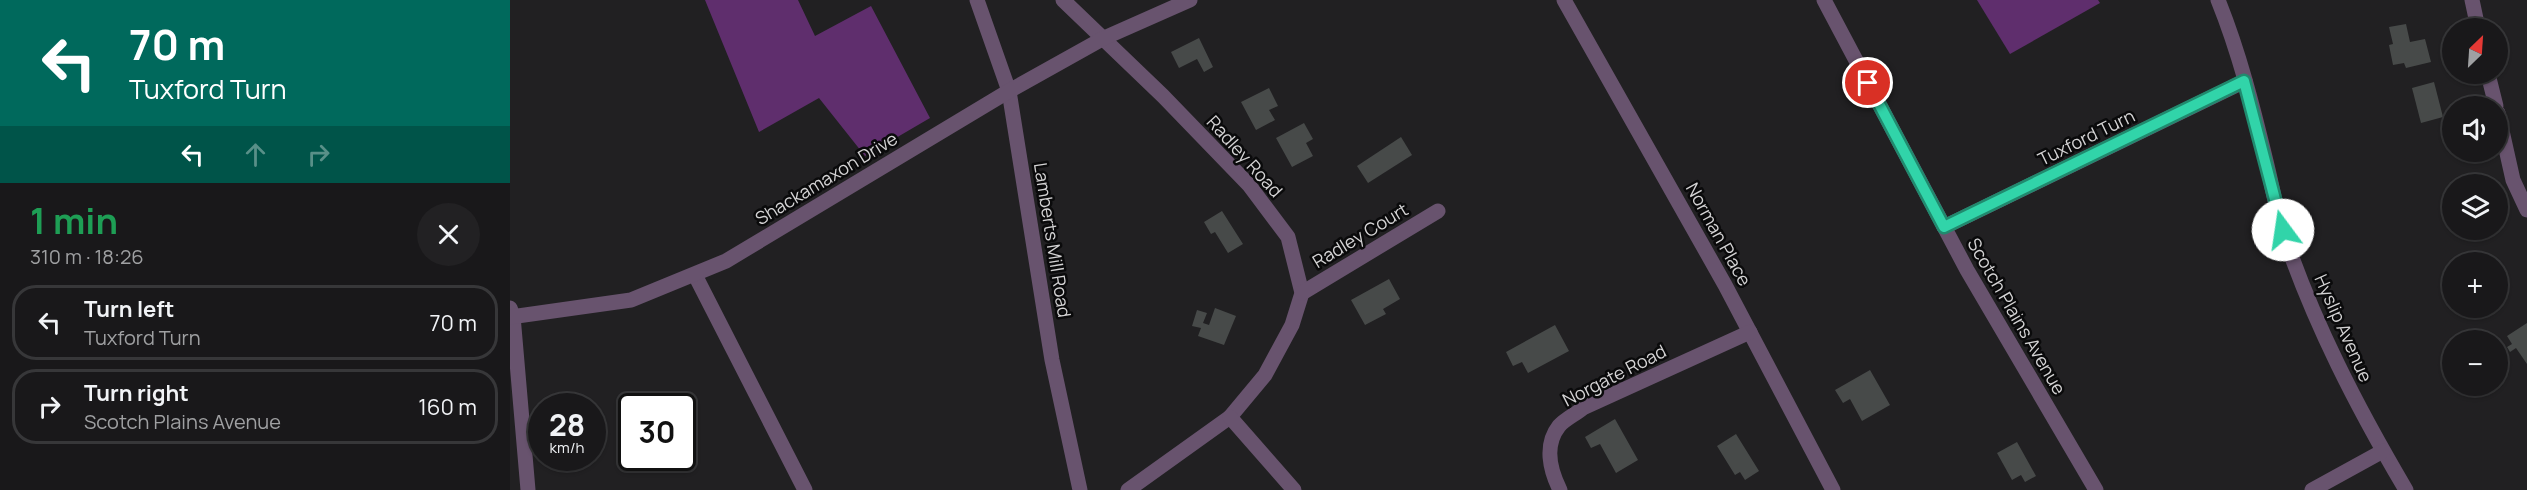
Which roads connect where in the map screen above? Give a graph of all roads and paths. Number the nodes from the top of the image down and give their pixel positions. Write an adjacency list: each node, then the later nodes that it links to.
1 (977, 0): 11 (street, Lamberts Mill Road)
2 (1063, 0): 9 (street, Radley Road)
3 (1190, 0): 9 (street, Shackamaxon Drive)
4 (1564, 0): 19 (street, Norman Place)
5 (1824, 0): 15 (street, Scotch Plains Avenue)
6 (2218, 0): 10 (street, Hyslip Avenue)
7 (2472, 0): 8 (street)
8 (2476, 18)
9 (1104, 38): 11 (street, Shackamaxon Drive); 17 (street, Radley Road)
10 (2244, 81): 15 (street, Tuxford Turn); 21 (street, Hyslip Avenue)
11 (1009, 91): 16 (street, Shackamaxon Drive); 24 (street, Lamberts Mill Road)
12 (2508, 158): 13 (street)
13 (2527, 210)
14 (1438, 211): 17 (street, Radley Court)
15 (1944, 227): 29 (street, Scotch Plains Avenue)
16 (695, 275): 18 (street, Shackamaxon Drive); 23 (street)
17 (1302, 293): 20 (street)
18 (511, 314): 22 (street)
19 (1750, 332): 27 (street, Norgate Road); 28 (street, Norman Place)
20 (1230, 417): 25 (street); 26 (street)
21 (2383, 451): 30 (street); 31 (street, Hyslip Avenue)
22 (528, 490)
23 (805, 490)
24 (1080, 490)
25 (1128, 490)
26 (1294, 490)
27 (1560, 490)
28 (1833, 490)
29 (2097, 490)
30 (2312, 490)
31 (2406, 490)

